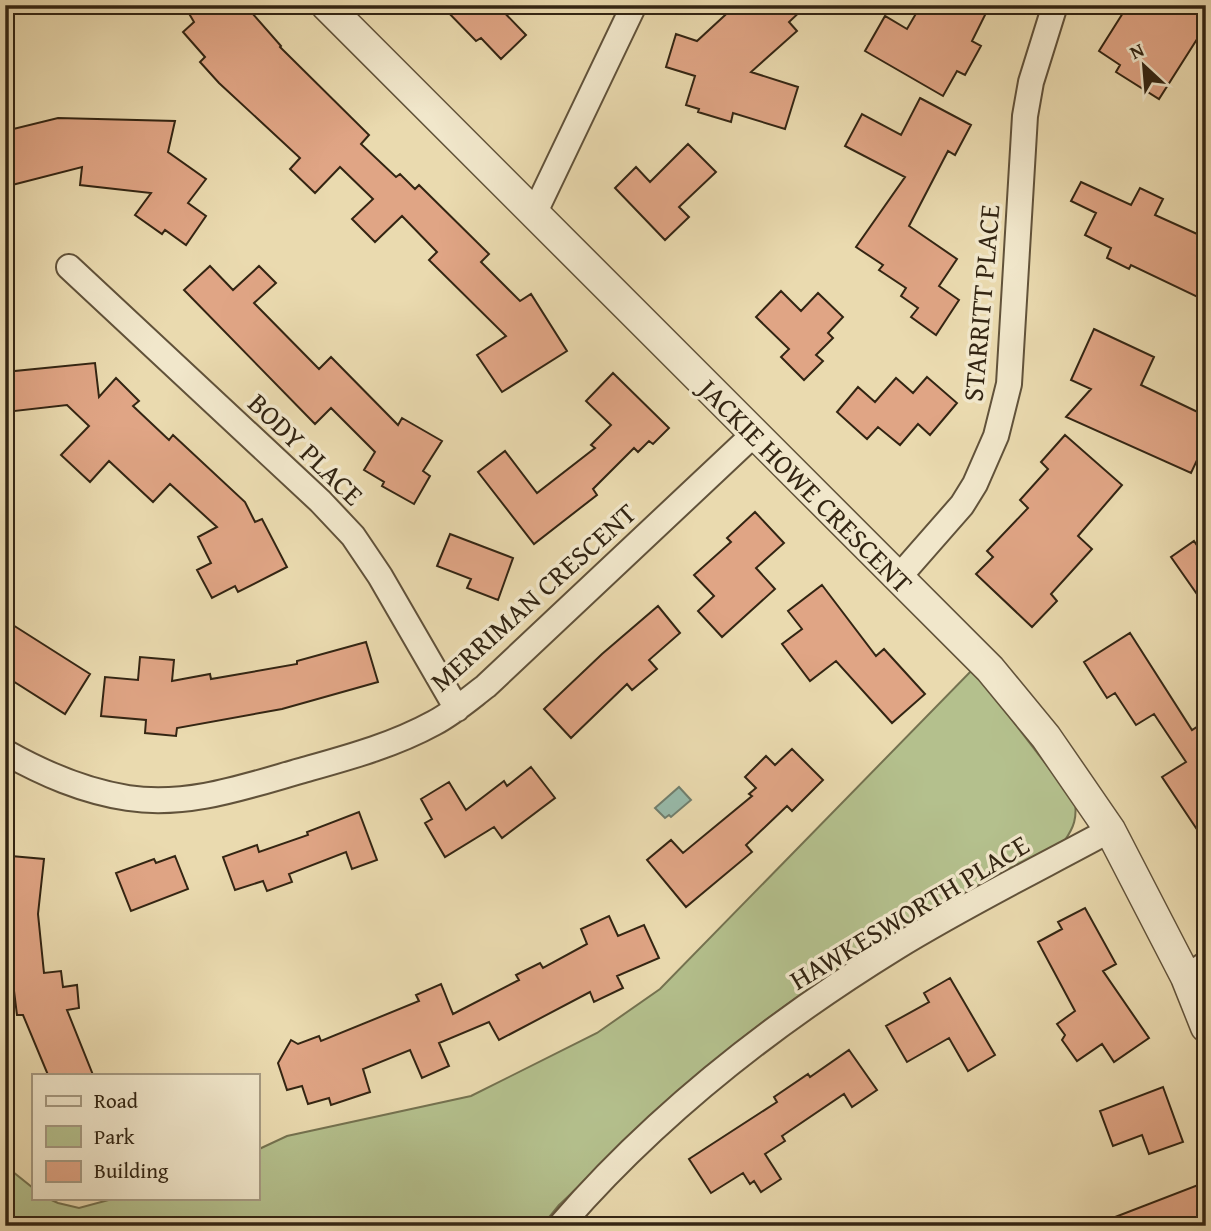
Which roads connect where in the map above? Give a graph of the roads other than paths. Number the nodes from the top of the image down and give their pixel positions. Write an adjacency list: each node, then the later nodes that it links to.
1 (326, 5): 4 (street, JACKIE HOWE CRESCENT)
2 (634, 5): 4 (street)
3 (1055, 5): 7 (street, STARRITT PLACE)
4 (534, 214): 6 (street, JACKIE HOWE CRESCENT)
5 (69, 267): 8 (street, BODY PLACE)
6 (754, 434): 7 (street, JACKIE HOWE CRESCENT); 8 (street, MERRIMAN CRESCENT)
7 (898, 578): 10 (street, JACKIE HOWE CRESCENT)
8 (457, 709): 9 (street, MERRIMAN CRESCENT)
9 (5, 752)
10 (1110, 830): 11 (street, JACKIE HOWE CRESCENT); 13 (street, HAWKESWORTH PLACE)
11 (1196, 970): 12 (street, JACKIE HOWE CRESCENT)
12 (1206, 1027)
13 (560, 1226)

